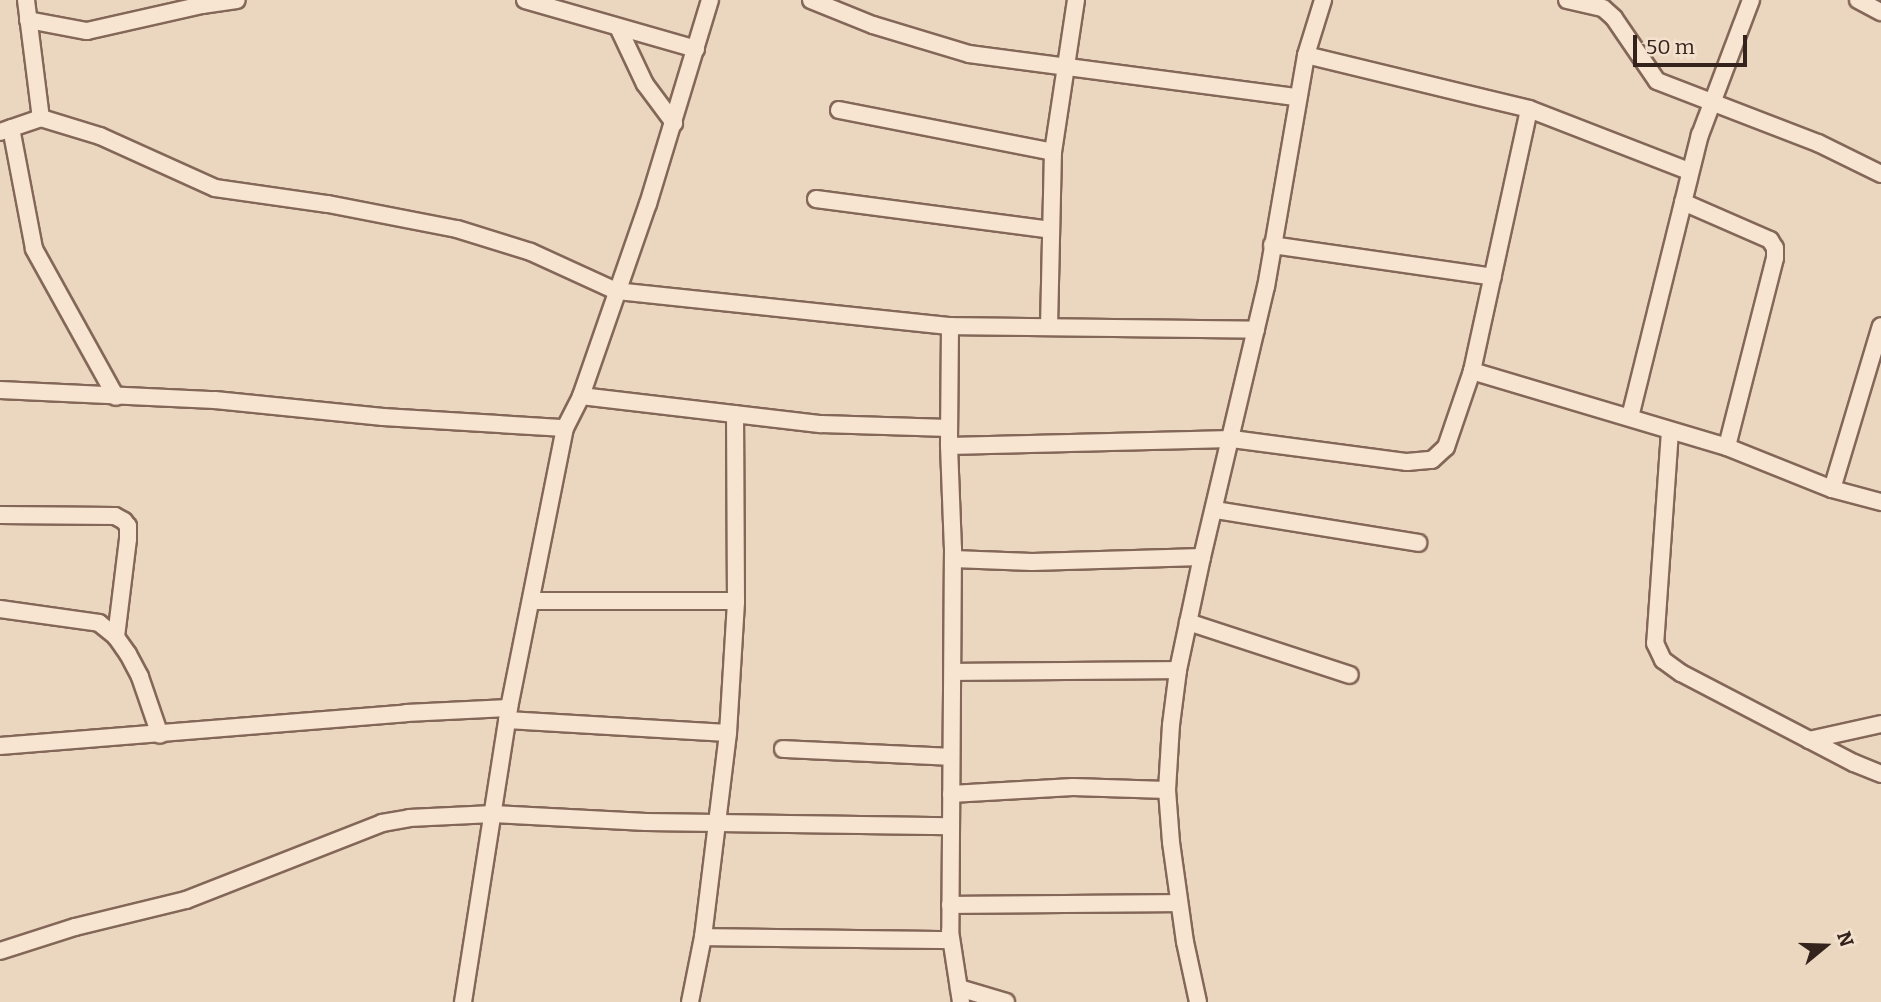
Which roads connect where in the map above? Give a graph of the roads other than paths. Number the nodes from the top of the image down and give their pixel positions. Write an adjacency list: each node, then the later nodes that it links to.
1 (26, 0): 12 (street)
2 (237, 0): 12 (street)
3 (525, 0): 13 (street)
4 (710, 0): 14 (street)
5 (811, 0): 16 (street)
6 (1076, 0): 16 (street)
7 (1323, 0): 15 (street)
8 (1567, 0): 18 (street)
9 (1751, 0): 18 (street)
10 (1857, 0): 11 (street)
11 (1881, 12)
12 (28, 20): 21 (street)
13 (618, 27): 14 (street); 22 (street)
14 (696, 49): 22 (street)
15 (1306, 55): 17 (street); 19 (street)
16 (1068, 67): 17 (street); 24 (street)
17 (1297, 97): 30 (street)
18 (1711, 102): 25 (street); 26 (street)
19 (1529, 109): 25 (street); 31 (street)
20 (839, 110): 24 (street)
21 (41, 118): 23 (street); 32 (street)
22 (674, 123): 32 (street)
23 (6, 130): 39 (street)
24 (1053, 152): 29 (street)
25 (1689, 171): 28 (street)
26 (1881, 174)
27 (816, 199): 29 (street)
28 (1683, 202): 42 (street); 48 (street)
29 (1051, 230): 35 (street)
30 (1272, 245): 31 (street); 36 (street)
31 (1493, 277): 37 (street)
32 (615, 291): 33 (street); 40 (street)
33 (950, 326): 35 (street); 44 (street)
34 (1881, 326): 49 (street)
35 (1049, 327): 36 (street)
36 (1256, 330): 46 (street)
37 (1472, 371): 42 (street); 46 (street)
38 (0, 390): 39 (street)
39 (116, 397): 43 (street)
40 (581, 397): 41 (street); 43 (street)
41 (735, 414): 44 (street); 57 (street)
42 (1630, 417): 45 (street)
43 (565, 428): 56 (street)
44 (949, 428): 47 (street)
45 (1670, 431): 48 (street); 68 (street)
46 (1232, 439): 47 (street); 51 (street)
47 (949, 446): 55 (street)
48 (1727, 447): 49 (street)
49 (1832, 489): 50 (street)
50 (1881, 502)
51 (1215, 510): 53 (street); 54 (street)
52 (0, 515): 60 (street)
53 (1418, 543)
54 (1202, 557): 55 (street); 59 (street)
55 (953, 559): 62 (street)
56 (533, 601): 57 (street); 64 (street)
57 (736, 601): 66 (street)
58 (0, 610): 60 (street)
59 (1188, 622): 61 (street); 63 (street)
60 (116, 637): 67 (street)
61 (1178, 670): 62 (street); 73 (street)
62 (953, 672): 71 (street)
63 (1350, 675)
64 (508, 714): 66 (street); 67 (street); 75 (street)
65 (1881, 724): 68 (street)
66 (728, 733): 76 (street)
67 (160, 735): 69 (street)
68 (1809, 740): 72 (street)
69 (0, 746)
70 (783, 749): 71 (street)
71 (951, 757): 74 (street)
72 (1881, 775)
73 (1167, 790): 74 (street); 78 (street)
74 (951, 794): 77 (street)
75 (493, 814): 76 (street); 82 (street); 84 (street)
76 (719, 822): 77 (street); 80 (street)
77 (950, 826): 79 (street)
78 (1179, 903): 79 (street); 87 (street)
79 (950, 905): 81 (street)
80 (703, 937): 81 (street); 85 (street)
81 (951, 940): 83 (street)
82 (0, 951)
83 (960, 995): 86 (street)
84 (463, 1002)
85 (690, 1002)
86 (1006, 1002)
87 (1198, 1002)

